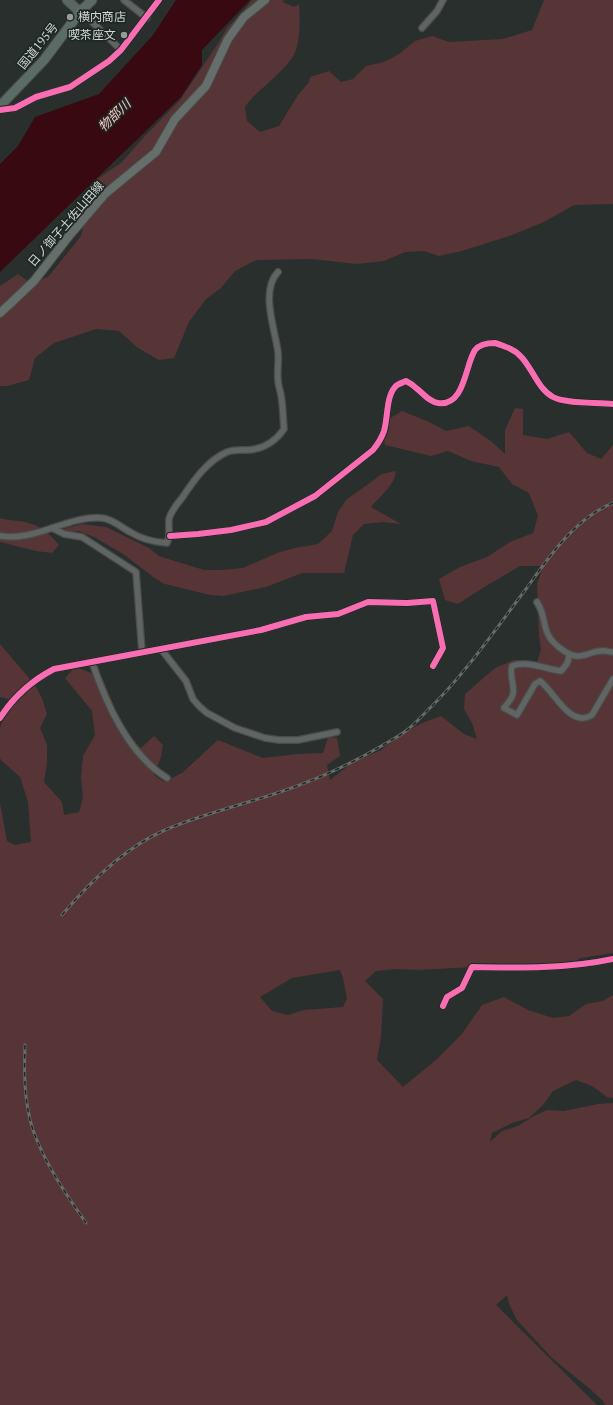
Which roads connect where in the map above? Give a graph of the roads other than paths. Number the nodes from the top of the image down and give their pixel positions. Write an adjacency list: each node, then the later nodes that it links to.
1 (67, 0): 7 (main road)
2 (92, 0): 7 (highway, 国道195号)
3 (124, 0): 8 (street)
4 (159, 0): 8 (street)
5 (265, 0): 14 (main road, 日ノ御子土佐山田線)
6 (444, 0): 9 (street)
7 (80, 12): 10 (street); 11 (highway, 国道195号)
8 (147, 18): 10 (street)
9 (422, 28)
10 (121, 50): 12 (street)
11 (0, 106)
12 (0, 110)
13 (278, 272): 18 (street)
14 (0, 313)
15 (613, 404): 18 (street)
16 (52, 528): 17 (street); 18 (street); 21 (street)
17 (0, 536)
18 (170, 536)
19 (537, 602): 23 (street)
20 (161, 649): 21 (street); 25 (street); 28 (street)
21 (142, 652): 24 (street)
22 (613, 652): 23 (street)
23 (569, 654): 26 (street)
24 (92, 662): 27 (street); 29 (street)
25 (433, 666)
26 (613, 679)
27 (0, 718)
28 (337, 732)
29 (167, 778)
30 (613, 959): 31 (street)
31 (443, 1006)

